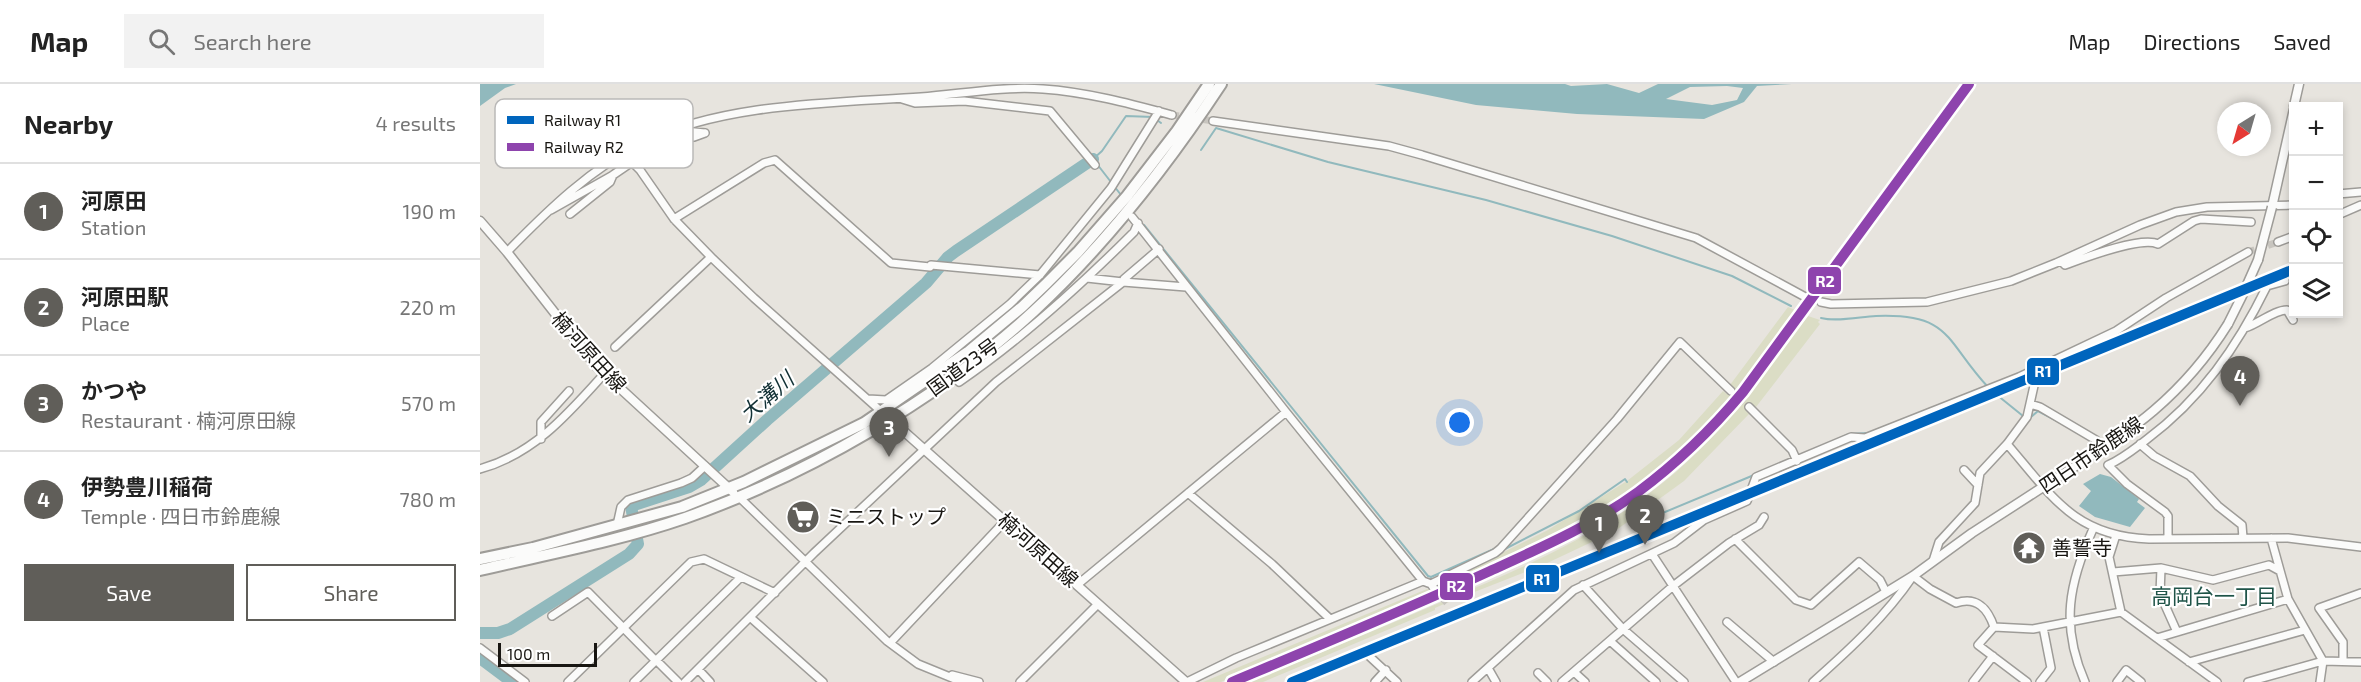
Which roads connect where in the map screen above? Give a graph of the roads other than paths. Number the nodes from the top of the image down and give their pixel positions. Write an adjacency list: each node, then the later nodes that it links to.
1 (2299, 84): 4 (main road, 四日市鈴鹿線)
2 (1213, 87): 51 (highway, 国道23号); 58 (highway, 国道23号)
3 (899, 98): 5 (street); 8 (street); 12 (street)
4 (2295, 102)
5 (1158, 113): 6 (street); 17 (street)
6 (1172, 115)
7 (1212, 121): 44 (street)
8 (693, 124)
9 (2289, 131): 23 (main road, 四日市鈴鹿線)
10 (693, 132): 11 (street)
11 (693, 137)
12 (1094, 164)
13 (603, 168): 25 (street)
14 (623, 168): 16 (street)
15 (638, 168): 28 (street)
16 (613, 175): 25 (street); 26 (street)
17 (1112, 187): 20 (street); 39 (street)
18 (2361, 192): 19 (street)
19 (2343, 194)
20 (1118, 199)
21 (2289, 205): 23 (street)
22 (2361, 205): 24 (street)
23 (2272, 207): 38 (street); 69 (main road, 四日市鈴鹿線, bridge)
24 (2343, 213)
25 (543, 214): 35 (street)
26 (570, 214)
27 (1132, 216): 31 (street)
28 (674, 219): 37 (street); 39 (street)
29 (480, 221): 35 (main road, 楠河原田線)
30 (2251, 222): 38 (street)
31 (1138, 223): 34 (street); 40 (street)
32 (2289, 238): 33 (street)
33 (2278, 242)
34 (1159, 249): 42 (street); 43 (street)
35 (507, 252): 50 (main road, 楠河原田線)
36 (2248, 252): 49 (street)
37 (711, 257): 48 (street); 54 (street)
38 (2061, 261): 45 (street)
39 (1040, 275): 54 (street)
40 (1087, 278): 42 (street); 51 (street)
41 (2285, 280): 47 (street)
42 (1123, 282): 43 (street); 63 (street)
43 (1186, 287): 57 (street)
44 (1809, 299)
45 (1821, 302)
46 (2293, 320): 47 (street)
47 (2245, 328): 62 (street)
48 (615, 347)
49 (2038, 368): 55 (street); 64 (street)
50 (604, 374): 59 (street); 65 (main road, 楠河原田線)
51 (954, 375): 58 (highway, 国道23号)
52 (569, 391): 59 (street)
53 (1731, 391): 94 (street)
54 (868, 399): 58 (street)
55 (2030, 404): 60 (street); 61 (street)
56 (1749, 407): 64 (street)
57 (1286, 412): 71 (street); 94 (street)
58 (885, 415): 63 (main road, 楠河原田線); 70 (highway, 国道23号); 72 (highway, 国道23号)
59 (541, 440): 66 (street)
60 (2096, 440)
61 (2007, 444): 68 (street); 69 (street)
62 (2140, 444): 79 (street); 80 (street)
63 (924, 449): 74 (main road, 楠河原田線); 87 (street)
64 (1797, 461): 84 (street)
65 (706, 466): 70 (main road, 楠河原田線); 75 (street)
66 (480, 469)
67 (1964, 470): 68 (street)
68 (1978, 485): 86 (street)
69 (2043, 486): 77 (street); 86 (main road, 四日市鈴鹿線)
70 (729, 488): 72 (main road, 楠河原田線); 76 (highway, 国道23号)
71 (1188, 493): 95 (street); 106 (street)
72 (738, 496): 76 (highway, 国道23号); 87 (street)
73 (1764, 517): 82 (street)
74 (1005, 521): 95 (main road, 楠河原田線); 117 (street)
75 (622, 524): 76 (highway, 国道23号); 85 (highway, 国道23号)
76 (641, 524): 89 (highway, 国道23号)
77 (2093, 529): 78 (street); 107 (street)
78 (2116, 535): 79 (street); 91 (street)
79 (2168, 538): 80 (street)
80 (2243, 538): 81 (street)
81 (2271, 538): 83 (street); 90 (street)
82 (1735, 539): 97 (street); 98 (street)
83 (2361, 547)
84 (1652, 554): 96 (street); 97 (street)
85 (480, 559)
86 (1933, 561): 92 (main road, 四日市鈴鹿線)
87 (805, 562): 99 (street); 117 (street)
88 (2161, 568): 90 (street); 91 (street); 114 (street)
89 (480, 570)
90 (2280, 571): 101 (street)
91 (2113, 572): 103 (street)
92 (1913, 576): 98 (main road, 四日市鈴鹿線); 110 (street); 156 (street)
93 (741, 577): 99 (street); 109 (street); 121 (street)
94 (1423, 581): 106 (street)
95 (1077, 585): 102 (main road, 楠河原田線)
96 (1583, 585): 112 (street); 128 (street)
97 (1673, 586): 112 (street); 155 (street)
98 (1886, 592): 124 (main road, 四日市鈴鹿線)
99 (775, 593): 105 (street)
100 (2361, 593): 123 (street)
101 (2288, 600): 113 (street); 114 (street)
102 (1098, 604): 144 (street); 145 (main road, 楠河原田線)
103 (2121, 612): 107 (street); 115 (street)
104 (552, 616): 109 (street)
105 (751, 618): 127 (street); 140 (street)
106 (1330, 620): 145 (street)
107 (2069, 621): 111 (street); 159 (street)
108 (1727, 622): 124 (street)
109 (624, 627): 121 (street); 135 (street)
110 (1994, 627): 111 (street); 120 (street)
111 (2043, 627): 158 (street)
112 (1623, 629): 116 (street); 154 (street)
113 (2305, 630): 122 (street); 125 (street)
114 (2177, 632): 115 (street)
115 (2157, 638): 125 (street)
116 (1610, 641): 131 (street); 153 (street)
117 (890, 644): 130 (street)
118 (480, 648): 134 (street)
119 (1368, 654): 129 (street)
120 (1993, 656): 133 (street); 157 (street)
121 (656, 660): 136 (street); 137 (street)
122 (2323, 661): 123 (street); 163 (street); 164 (street)
123 (2343, 661): 126 (street)
124 (1773, 662): 155 (main road, 四日市鈴鹿線)
125 (2189, 662): 162 (street)
126 (2361, 662)
127 (698, 669): 138 (street); 139 (street)
128 (1488, 669): 148 (street); 149 (street)
129 (1386, 670): 146 (street); 147 (street)
130 (935, 672): 141 (street); 142 (street); 143 (street)
131 (1574, 672): 151 (street); 152 (street)
132 (1538, 674): 150 (street)
133 (2024, 681)
134 (525, 682)
135 (568, 682)
136 (634, 682)
137 (678, 682)
138 (685, 682)
139 (710, 682)
140 (823, 682)
141 (948, 682)
142 (963, 682)
143 (979, 682)
144 (1020, 682)
145 (1187, 682)
146 (1375, 682)
147 (1397, 682)
148 (1473, 682)
149 (1496, 682)
150 (1547, 682)
151 (1562, 682)
152 (1585, 682)
153 (1656, 682)
154 (1684, 682)
155 (1738, 682)
156 (1813, 682)
157 (1972, 682)
158 (2040, 682)
159 (2085, 682)
160 (2117, 682): 161 (street)
161 (2141, 682)
162 (2217, 682)
163 (2248, 682)
164 (2320, 682)

